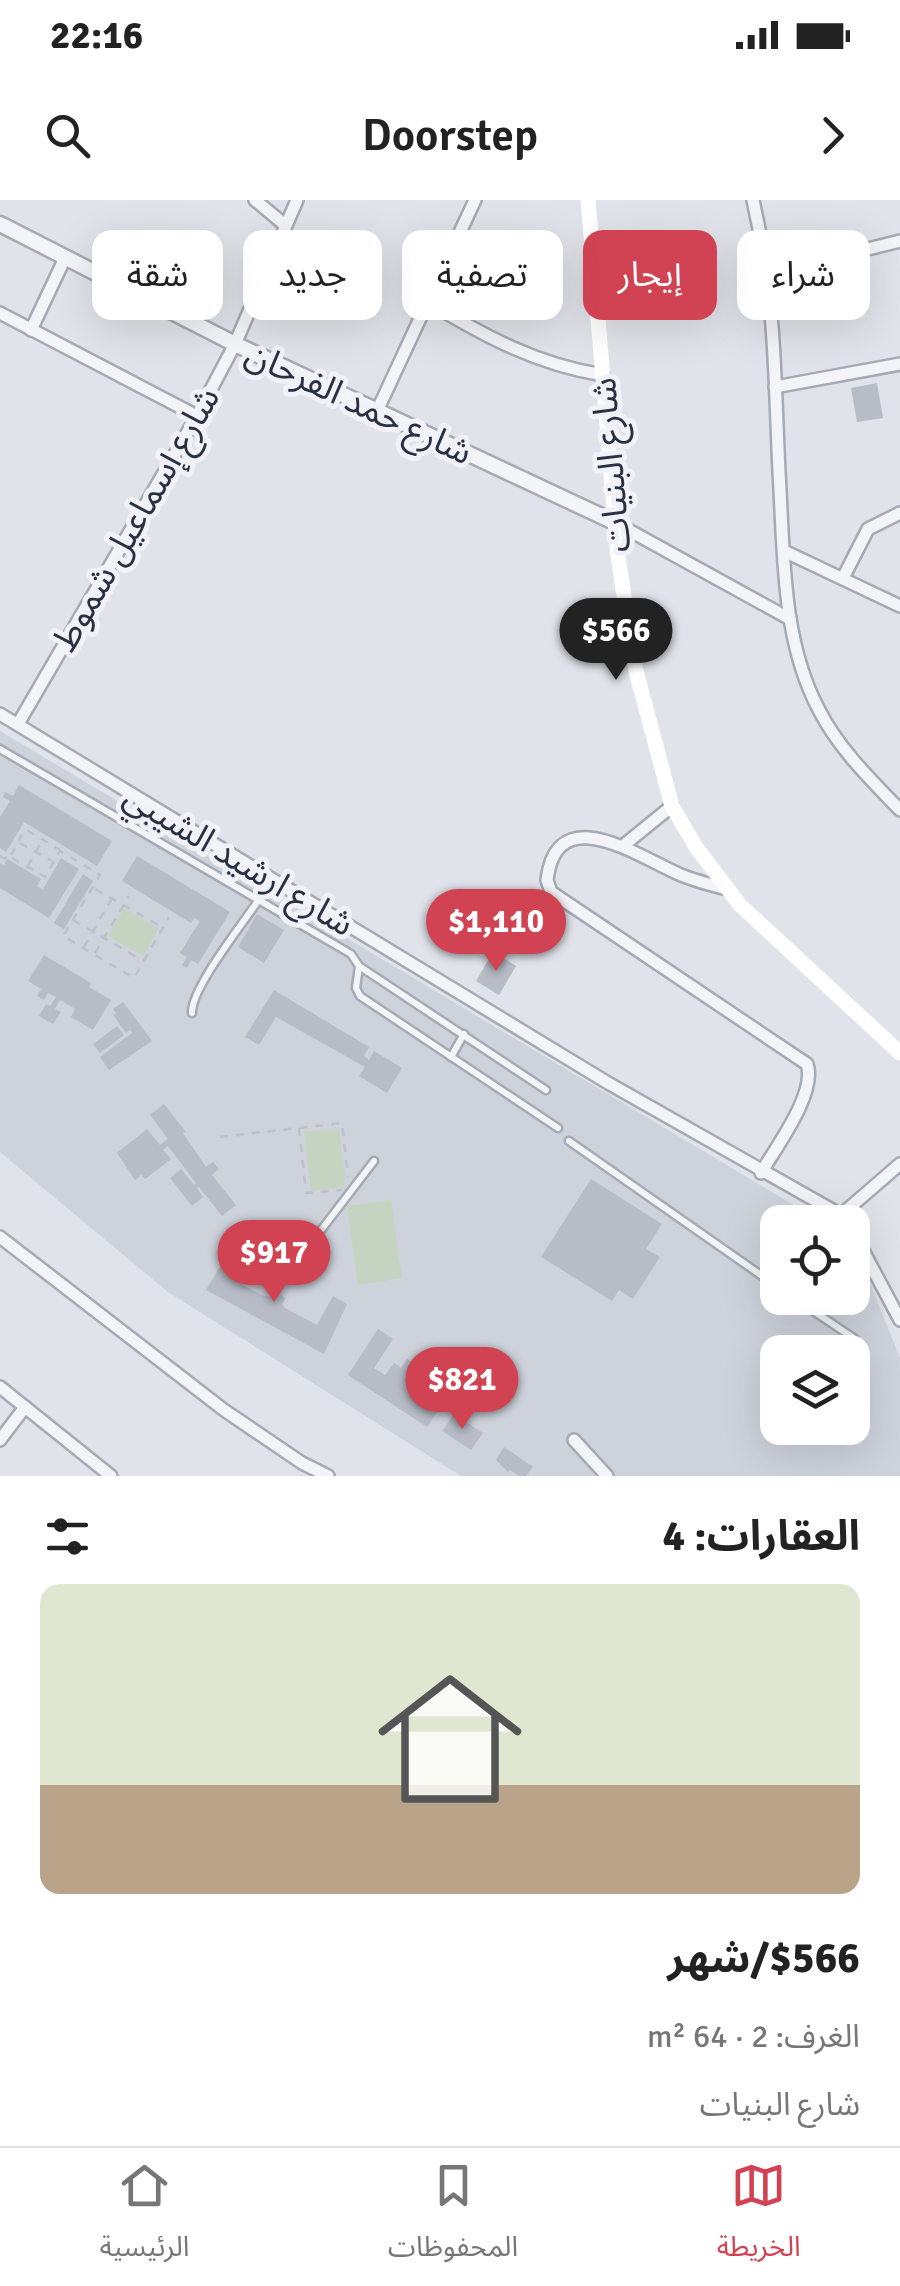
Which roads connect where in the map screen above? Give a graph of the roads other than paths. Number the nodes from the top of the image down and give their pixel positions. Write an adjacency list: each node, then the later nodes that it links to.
1 (255, 200): 7 (street)
2 (297, 200): 7 (street, شارع إسماعيل شموط)
3 (475, 200): 8 (street)
4 (588, 200): 20 (main road, شارع البنيات)
5 (753, 200): 9 (street)
6 (0, 224): 12 (street, شارع حمد الفرحان)
7 (285, 225): 18 (street, شارع إسماعيل شموط)
8 (461, 230)
9 (759, 230)
10 (900, 240): 11 (street)
11 (870, 248)
12 (65, 258): 17 (street); 18 (street, شارع حمد الفرحان)
13 (0, 313): 17 (street)
14 (420, 320): 22 (street)
15 (458, 320): 20 (street)
16 (770, 320): 21 (street)
17 (32, 330): 23 (street)
18 (235, 344): 22 (street, شارع حمد الفرحان); 23 (street, شارع إسماعيل شموط)
19 (900, 364): 21 (street)
20 (604, 375): 25 (main road, شارع البنيات)
21 (775, 387): 26 (street)
22 (378, 409): 25 (street, شارع حمد الفرحان)
23 (198, 416): 31 (street, شارع إسماعيل شموط)
24 (900, 512): 27 (street)
25 (614, 522): 29 (street); 33 (main road, شارع البنيات)
26 (784, 551): 27 (street); 29 (street)
27 (843, 578): 28 (street)
28 (900, 606)
29 (790, 619): 34 (street)
30 (0, 714): 31 (street, شارع ارشيد الشيبي)
31 (18, 724): 48 (street, شارع ارشيد الشيبي)
32 (0, 748): 37 (lane)
33 (672, 806): 35 (street); 36 (main road, شارع البنيات)
34 (900, 810)
35 (624, 846): 36 (street); 48 (street)
36 (727, 888): 41 (main road, شارع البنيات)
37 (260, 898): 38 (lane); 39 (lane)
38 (360, 966): 40 (lane); 42 (lane)
39 (192, 1013)
40 (464, 1034): 42 (lane); 43 (lane)
41 (900, 1053)
42 (451, 1057): 44 (lane)
43 (546, 1090)
44 (558, 1128)
45 (569, 1141): 54 (lane)
46 (374, 1161): 52 (lane)
47 (900, 1164): 50 (street)
48 (762, 1173): 49 (street, شارع ارشيد الشيبي)
49 (819, 1205)
50 (858, 1205)
51 (0, 1237): 62 (street)
52 (299, 1259)
53 (870, 1264): 56 (street)
54 (760, 1274)
55 (819, 1315): 57 (lane)
56 (900, 1320)
57 (849, 1335)
58 (0, 1387): 59 (street)
59 (25, 1407): 60 (street); 63 (street)
60 (0, 1440)
61 (574, 1440): 66 (street)
62 (302, 1463): 64 (street); 65 (street)
63 (111, 1476)
64 (297, 1476)
65 (328, 1476)
66 (607, 1476)

